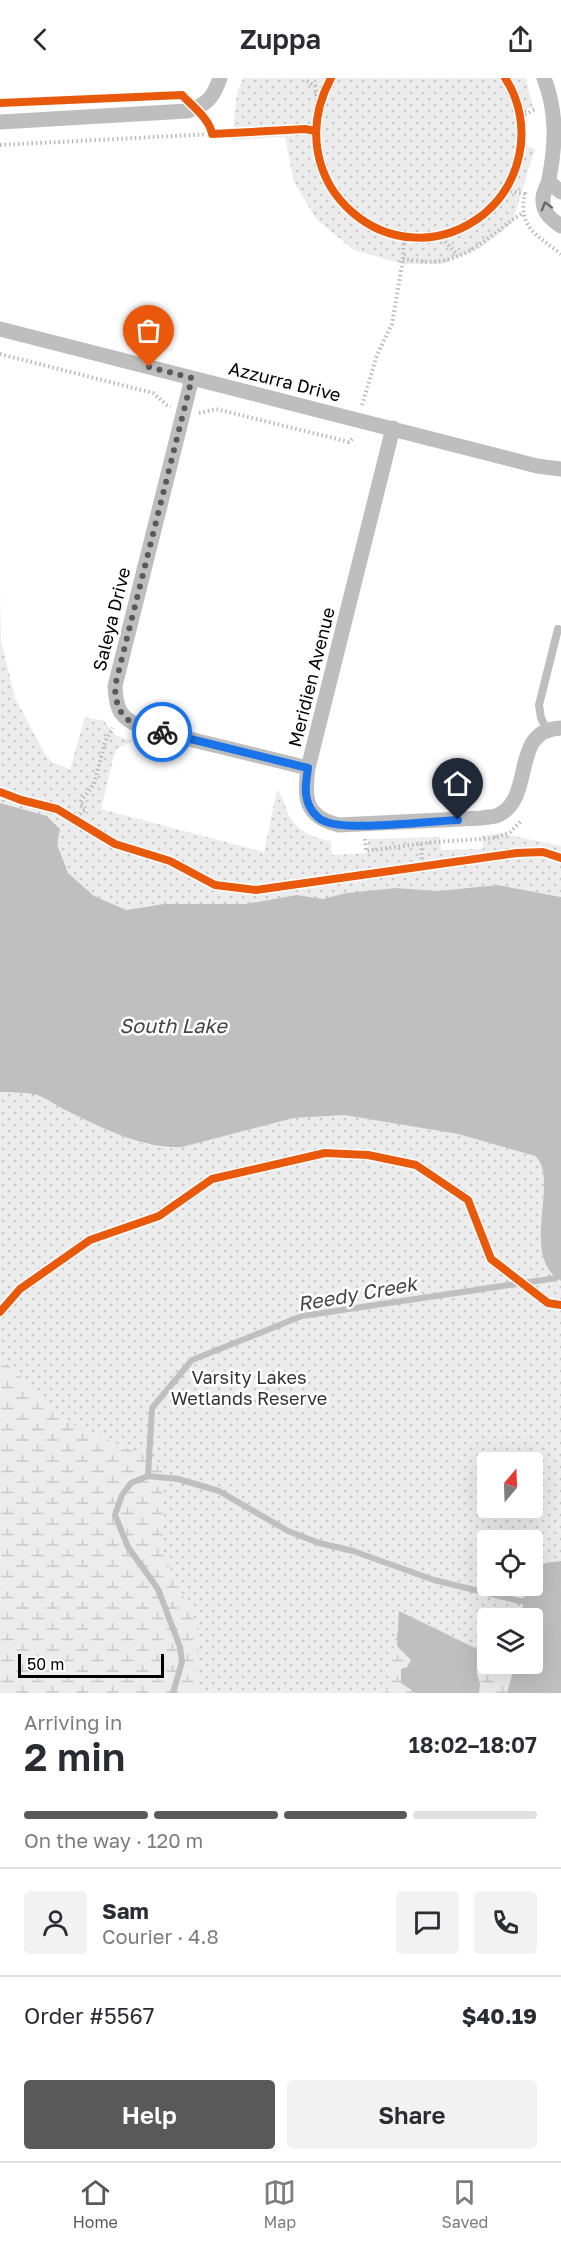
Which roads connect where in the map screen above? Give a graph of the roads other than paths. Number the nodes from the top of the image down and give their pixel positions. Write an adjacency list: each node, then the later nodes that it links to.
1 (220, 78): 3 (street)
2 (544, 78): 4 (street)
3 (0, 122)
4 (555, 187): 5 (street, one-way to 4)
5 (561, 226)
6 (0, 329): 7 (street, Azzurra Drive)
7 (192, 378): 8 (street, Azzurra Drive); 12 (street, Saleya Drive)
8 (393, 428): 9 (street, Azzurra Drive); 12 (street, Meridien Avenue)
9 (561, 469)
10 (558, 629): 11 (lane)
11 (554, 729): 12 (street, Meridien Avenue)
12 (308, 768)

